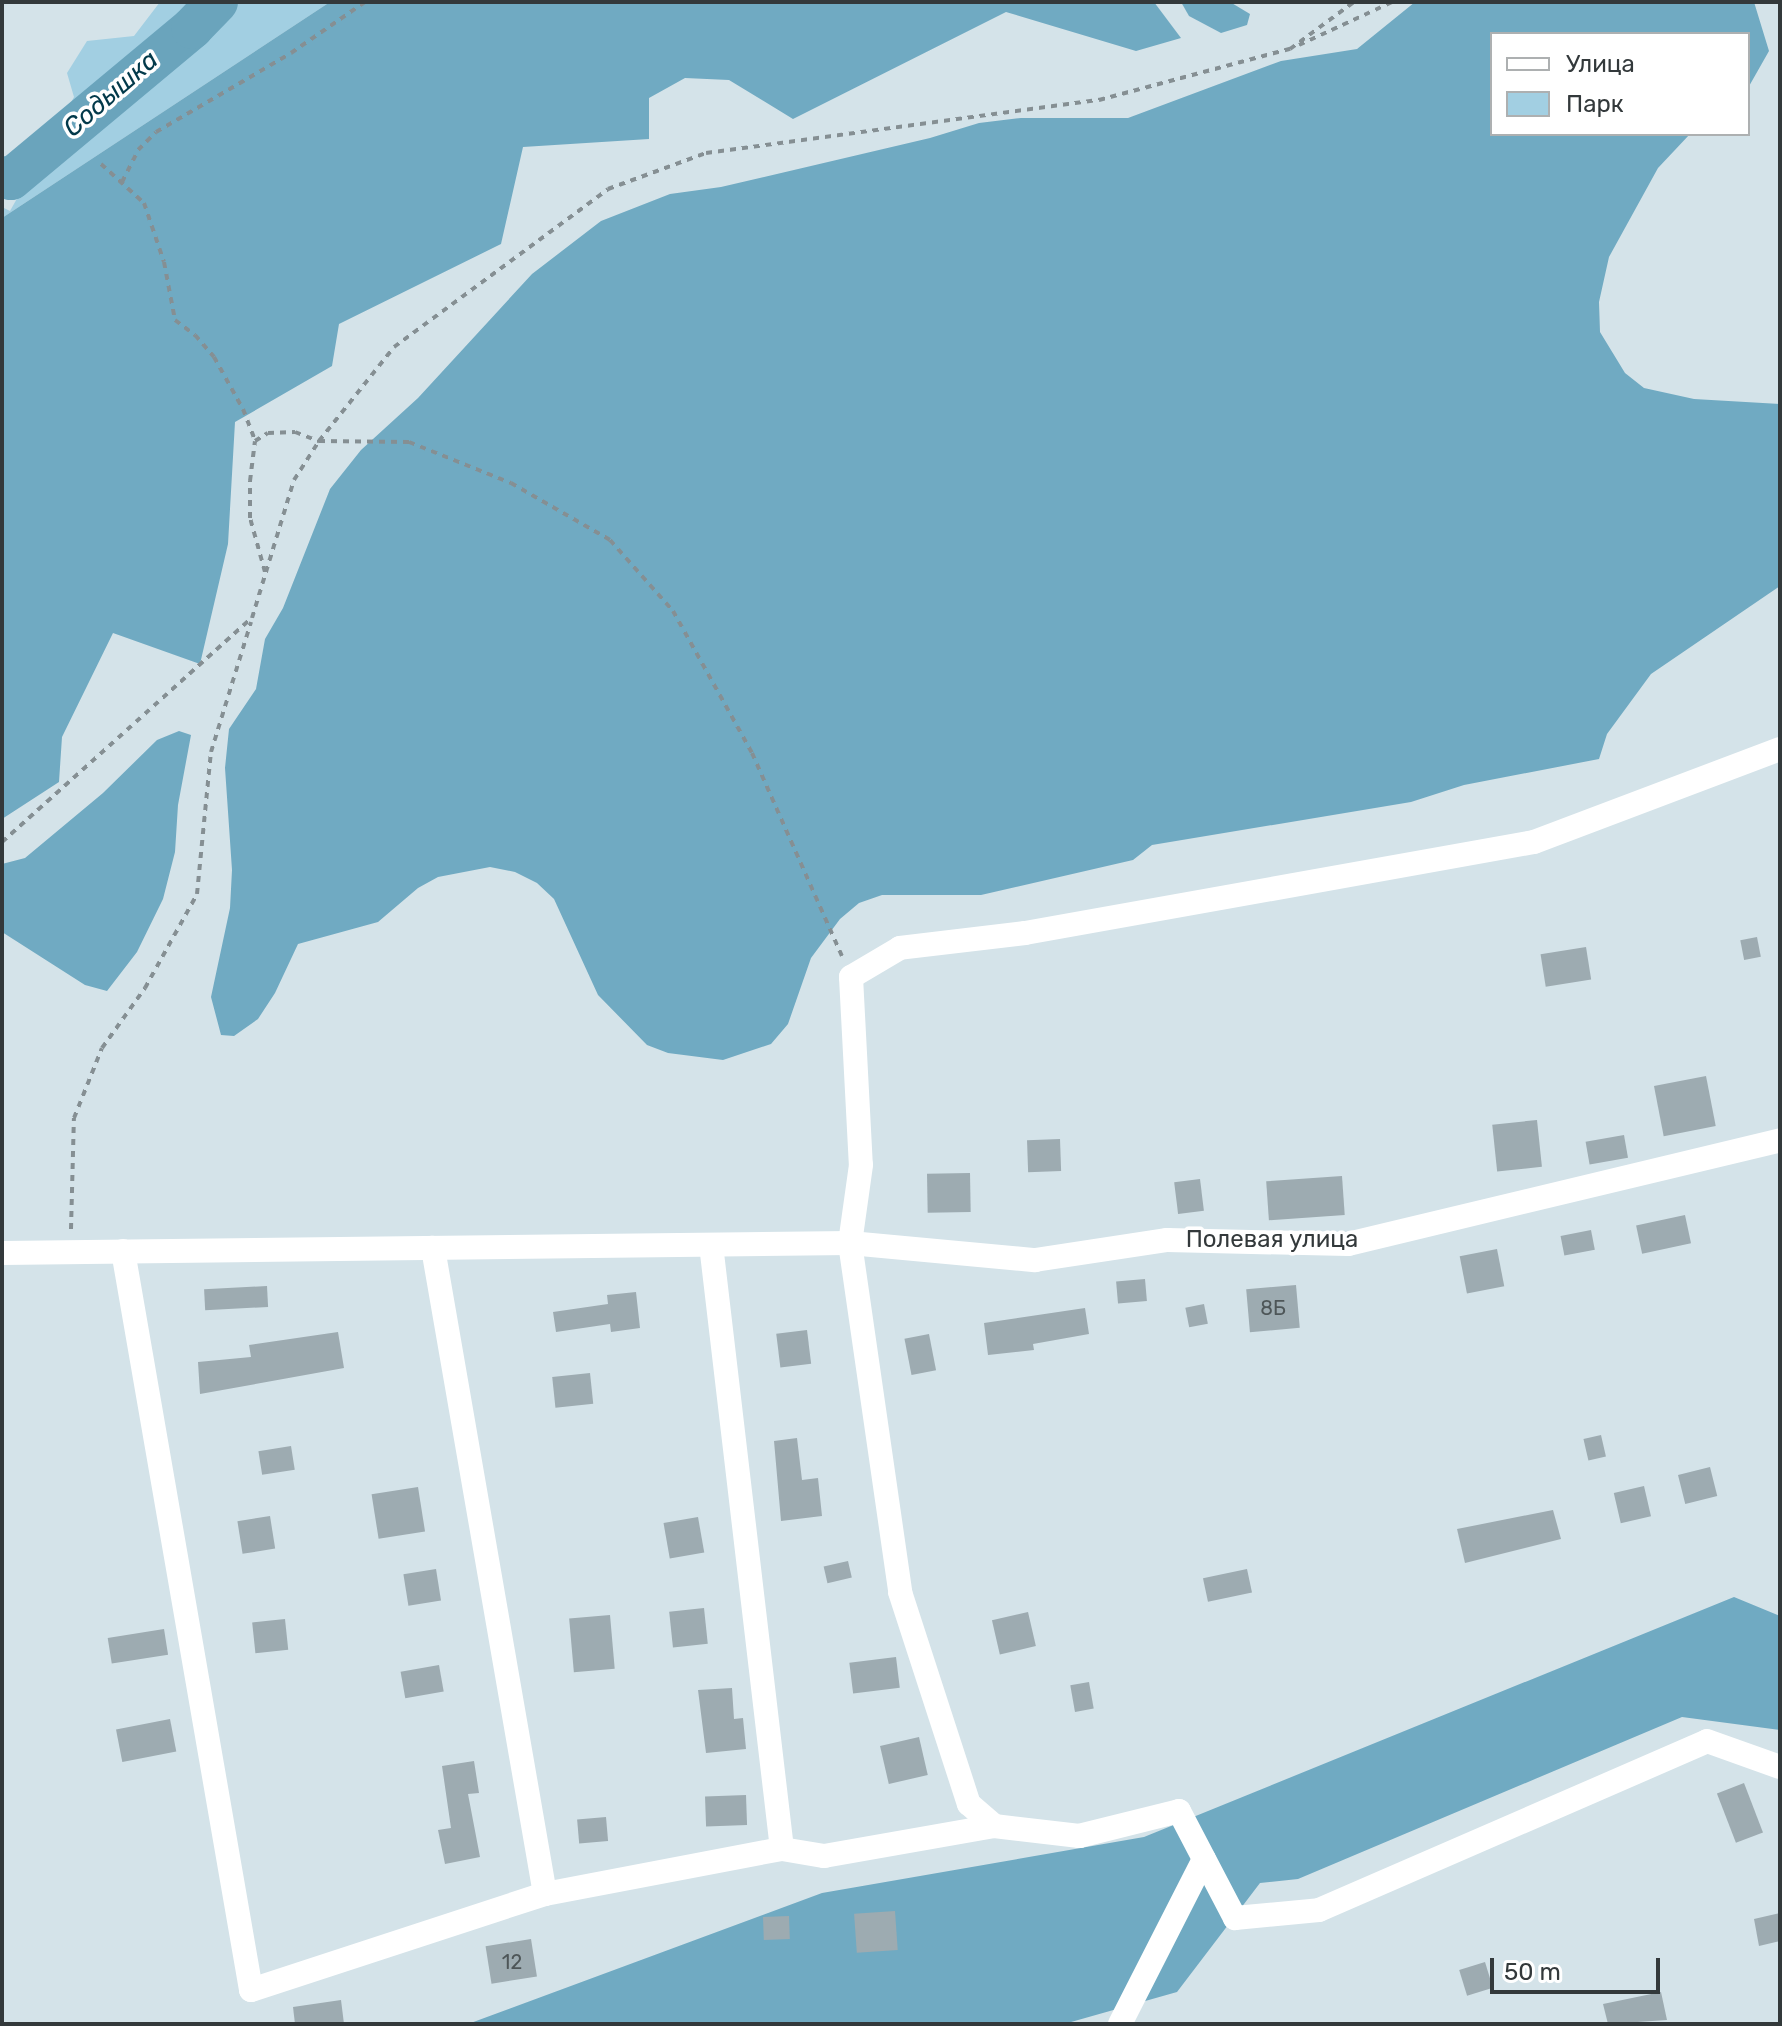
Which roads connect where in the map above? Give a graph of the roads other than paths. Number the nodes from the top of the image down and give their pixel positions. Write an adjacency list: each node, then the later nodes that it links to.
1 (1780, 749): 3 (street)
2 (1780, 1140): 3 (street, Полевая улица)
3 (850, 1243): 4 (street, Полевая улица); 9 (street)
4 (711, 1245): 5 (street, Полевая улица); 10 (street)
5 (433, 1248): 6 (street, Полевая улица); 12 (street)
6 (123, 1251): 7 (street, Полевая улица); 12 (street)
7 (2, 1253)
8 (1780, 1767): 11 (street)
9 (994, 1826): 10 (street); 11 (street)
10 (782, 1849): 12 (street)
11 (1204, 1859): 13 (street)
12 (545, 1894)
13 (1120, 2024)

